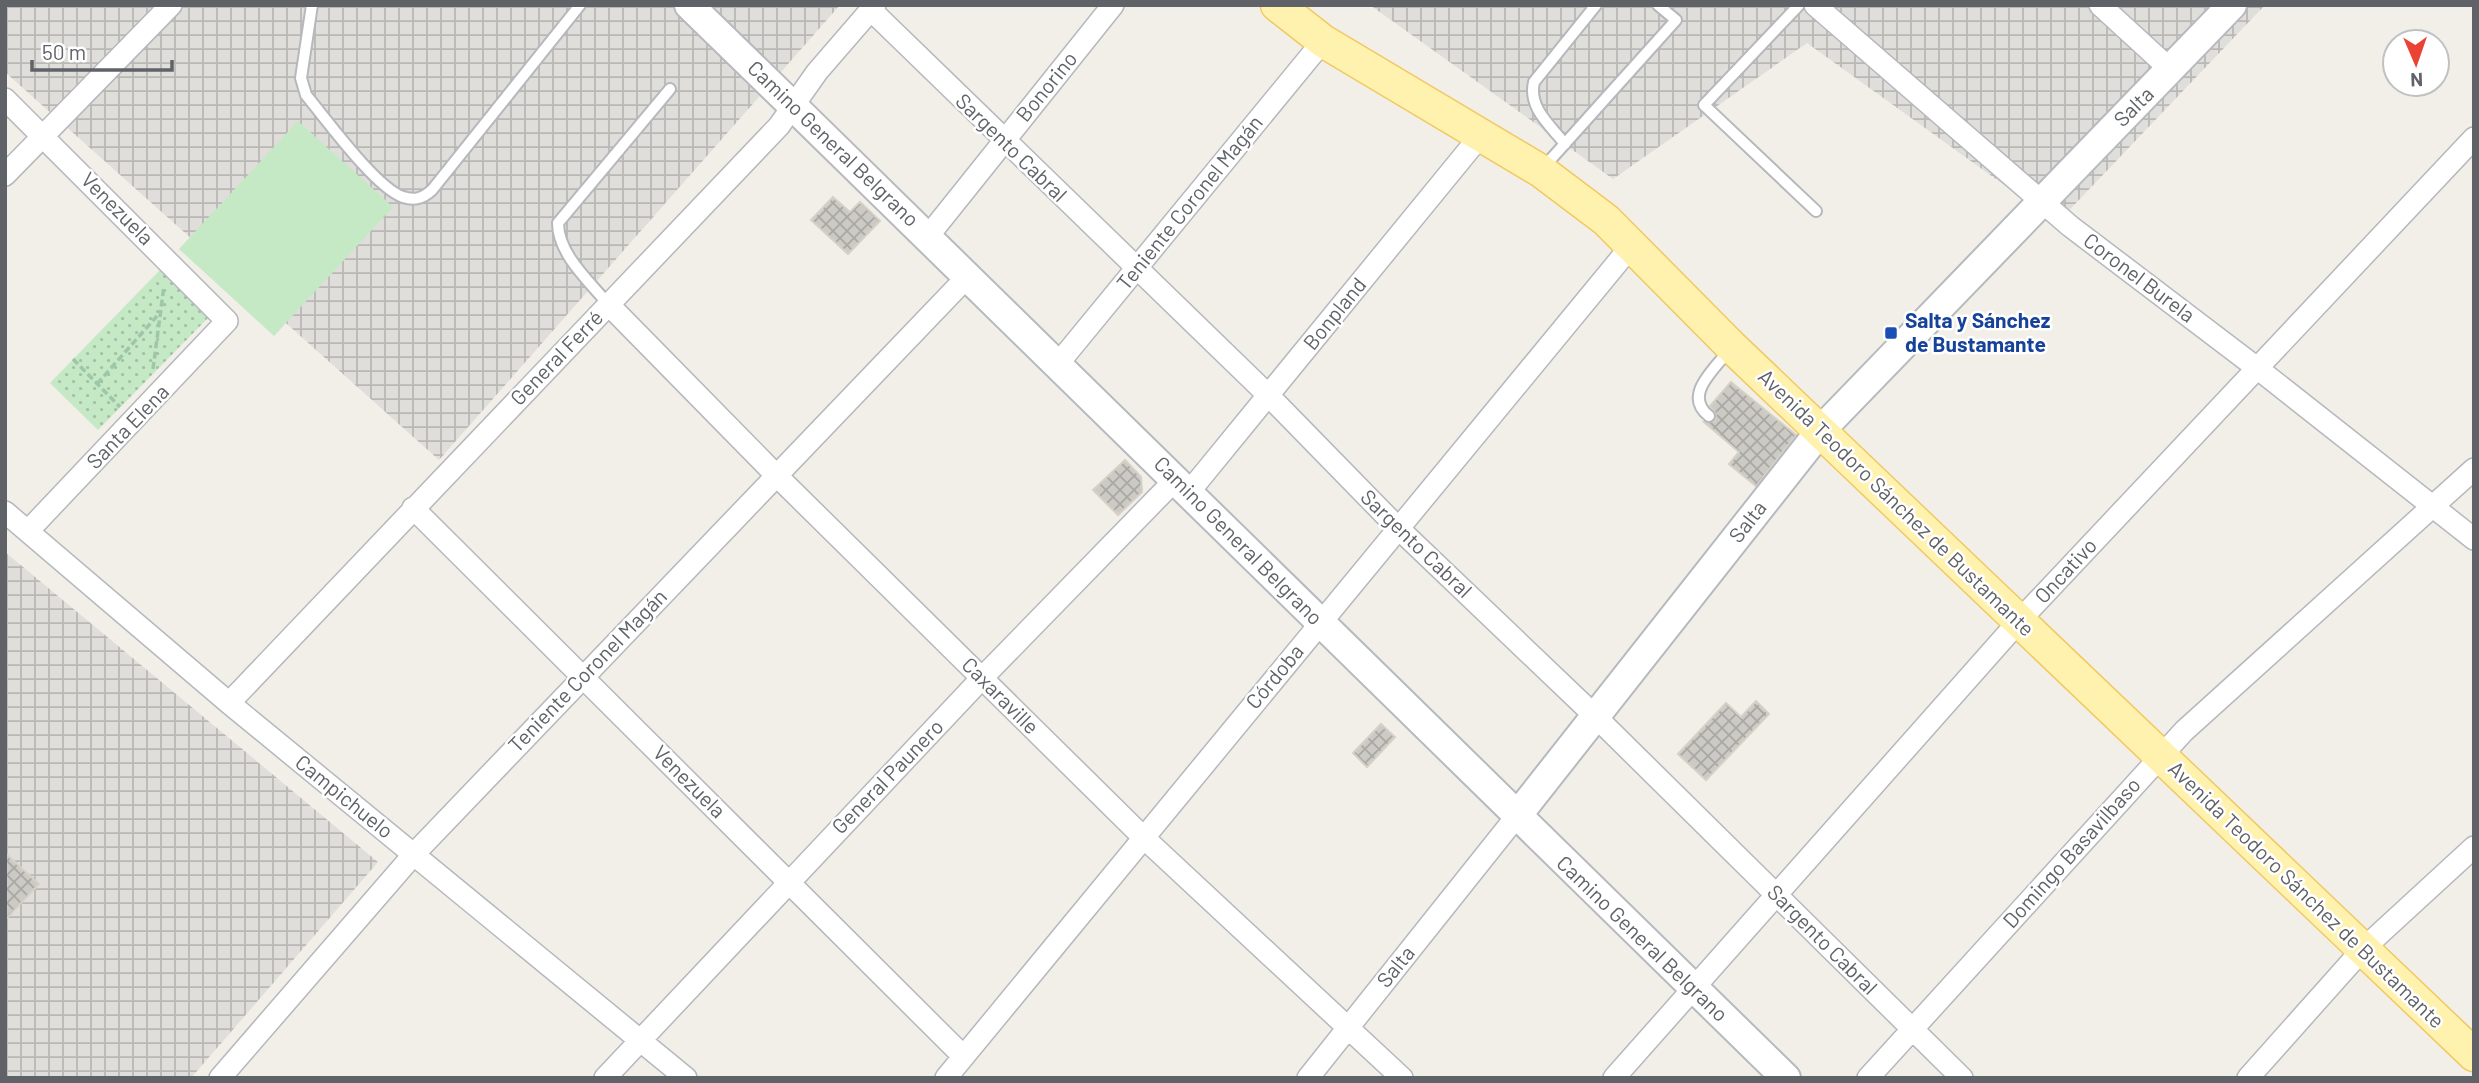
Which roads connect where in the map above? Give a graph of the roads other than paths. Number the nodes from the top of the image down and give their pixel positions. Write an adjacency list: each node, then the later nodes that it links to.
1 (171, 5): 20 (street)
2 (312, 5): 3 (lane)
3 (580, 5)
4 (689, 5): 18 (street, Camino General Belgrano)
5 (1114, 5): 22 (street, Bonorino)
6 (1277, 5): 14 (main road, Avenida Teodoro Sánchez de Bustamante)
7 (1596, 5): 23 (lane)
8 (1658, 5): 23 (lane)
9 (1799, 5): 27 (lane)
10 (1815, 5): 26 (street, Coronel Burela)
11 (2100, 5): 15 (street)
12 (2232, 5): 15 (street, Salta)
13 (873, 8): 18 (street, General Ferré); 22 (street, Sargento Cabral)
14 (1323, 41): 19 (main road, Avenida Teodoro Sánchez de Bustamante); 30 (street, Teniente Coronel Magán)
15 (2171, 70): 26 (street, Salta)
16 (670, 89): 32 (lane)
17 (5, 99): 20 (street, Venezuela)
18 (793, 106): 28 (street, Camino General Belgrano); 32 (street, General Ferré)
19 (1481, 135): 24 (main road, Avenida Teodoro Sánchez de Bustamante); 37 (street, Bonpland)
20 (43, 136): 25 (street); 33 (street, Venezuela)
21 (2474, 138): 36 (street, Oncativo)
22 (1003, 141): 28 (street, Bonorino); 30 (street, Sargento Cabral)
23 (1565, 144): 24 (lane)
24 (1541, 171): 29 (main road, Avenida Teodoro Sánchez de Bustamante)
25 (5, 175)
26 (2042, 201): 36 (street, Coronel Burela); 39 (street, Salta)
27 (1816, 211)
28 (929, 236): 31 (street, Camino General Belgrano)
29 (1632, 245): 34 (main road, Avenida Teodoro Sánchez de Bustamante); 46 (street, Córdoba)
30 (1135, 269): 35 (street, Teniente Coronel Magán); 37 (street, Sargento Cabral)
31 (968, 276): 35 (street, Camino General Belgrano); 41 (street, Teniente Coronel Magán)
32 (608, 304): 41 (street, Caxaraville); 44 (street, General Ferré)
33 (228, 321): 47 (street, Santa Elena)
34 (1732, 347): 38 (lane); 39 (main road, Avenida Teodoro Sánchez de Bustamante)
35 (1057, 365): 42 (street, Camino General Belgrano)
36 (2257, 368): 43 (street, Coronel Burela); 49 (street, Oncativo)
37 (1268, 395): 42 (street, Bonpland); 46 (street, Sargento Cabral)
38 (1709, 416)
39 (1821, 430): 49 (main road, Avenida Teodoro Sánchez de Bustamante); 54 (street, Salta)
40 (2474, 469): 43 (street, Domingo Basavilbaso)
41 (776, 475): 51 (street, Teniente Coronel Magán); 52 (street, Caxaraville)
42 (1182, 485): 50 (street, Camino General Belgrano); 52 (street, General Paunero)
43 (2432, 505): 48 (street, Coronel Burela); 55 (street, Domingo Basavilbaso)
44 (413, 508): 51 (street, Venezuela); 53 (street, General Ferré)
45 (5, 512): 47 (street, Campichuelo)
46 (1397, 527): 50 (street, Córdoba); 54 (street, Sargento Cabral)
47 (28, 531): 53 (street, Campichuelo)
48 (2474, 539)
49 (2019, 621): 55 (main road, Avenida Teodoro Sánchez de Bustamante); 61 (street, Oncativo)
50 (1320, 622): 56 (street, Camino General Belgrano); 57 (street, Córdoba)
51 (584, 676): 59 (street, Teniente Coronel Magán); 60 (street, Venezuela)
52 (982, 678): 57 (street, Caxaraville); 60 (street, General Paunero)
53 (229, 703): 59 (street, Campichuelo)
54 (1595, 716): 56 (street, Salta); 61 (street, Sargento Cabral)
55 (2160, 756): 62 (main road, Avenida Teodoro Sánchez de Bustamante); 65 (street, Domingo Basavilbaso)
56 (1516, 817): 63 (street, Camino General Belgrano); 64 (street, Salta)
57 (1143, 837): 64 (street, Caxaraville); 68 (street, Córdoba)
58 (2474, 847): 62 (street)
59 (414, 855): 66 (street, Campichuelo); 69 (street, Teniente Coronel Magán)
60 (788, 882): 66 (street, General Paunero); 68 (street, Venezuela)
61 (1776, 894): 63 (street, Oncativo); 65 (street, Sargento Cabral)
62 (2363, 949): 67 (main road, Avenida Teodoro Sánchez de Bustamante); 79 (street)
63 (1692, 987): 75 (street, Oncativo); 76 (street, Camino General Belgrano)
64 (1349, 1026): 73 (street, Salta); 74 (street, Caxaraville)
65 (1912, 1030): 77 (street, Domingo Basavilbaso); 78 (street, Sargento Cabral)
66 (639, 1039): 70 (street, General Paunero); 71 (street, Campichuelo)
67 (2474, 1055)
68 (963, 1056): 72 (street, Córdoba)
69 (220, 1078)
70 (605, 1078)
71 (686, 1078)
72 (946, 1078)
73 (1308, 1078)
74 (1402, 1078)
75 (1614, 1078)
76 (1786, 1078)
77 (1868, 1078)
78 (1962, 1078)
79 (2248, 1078)

